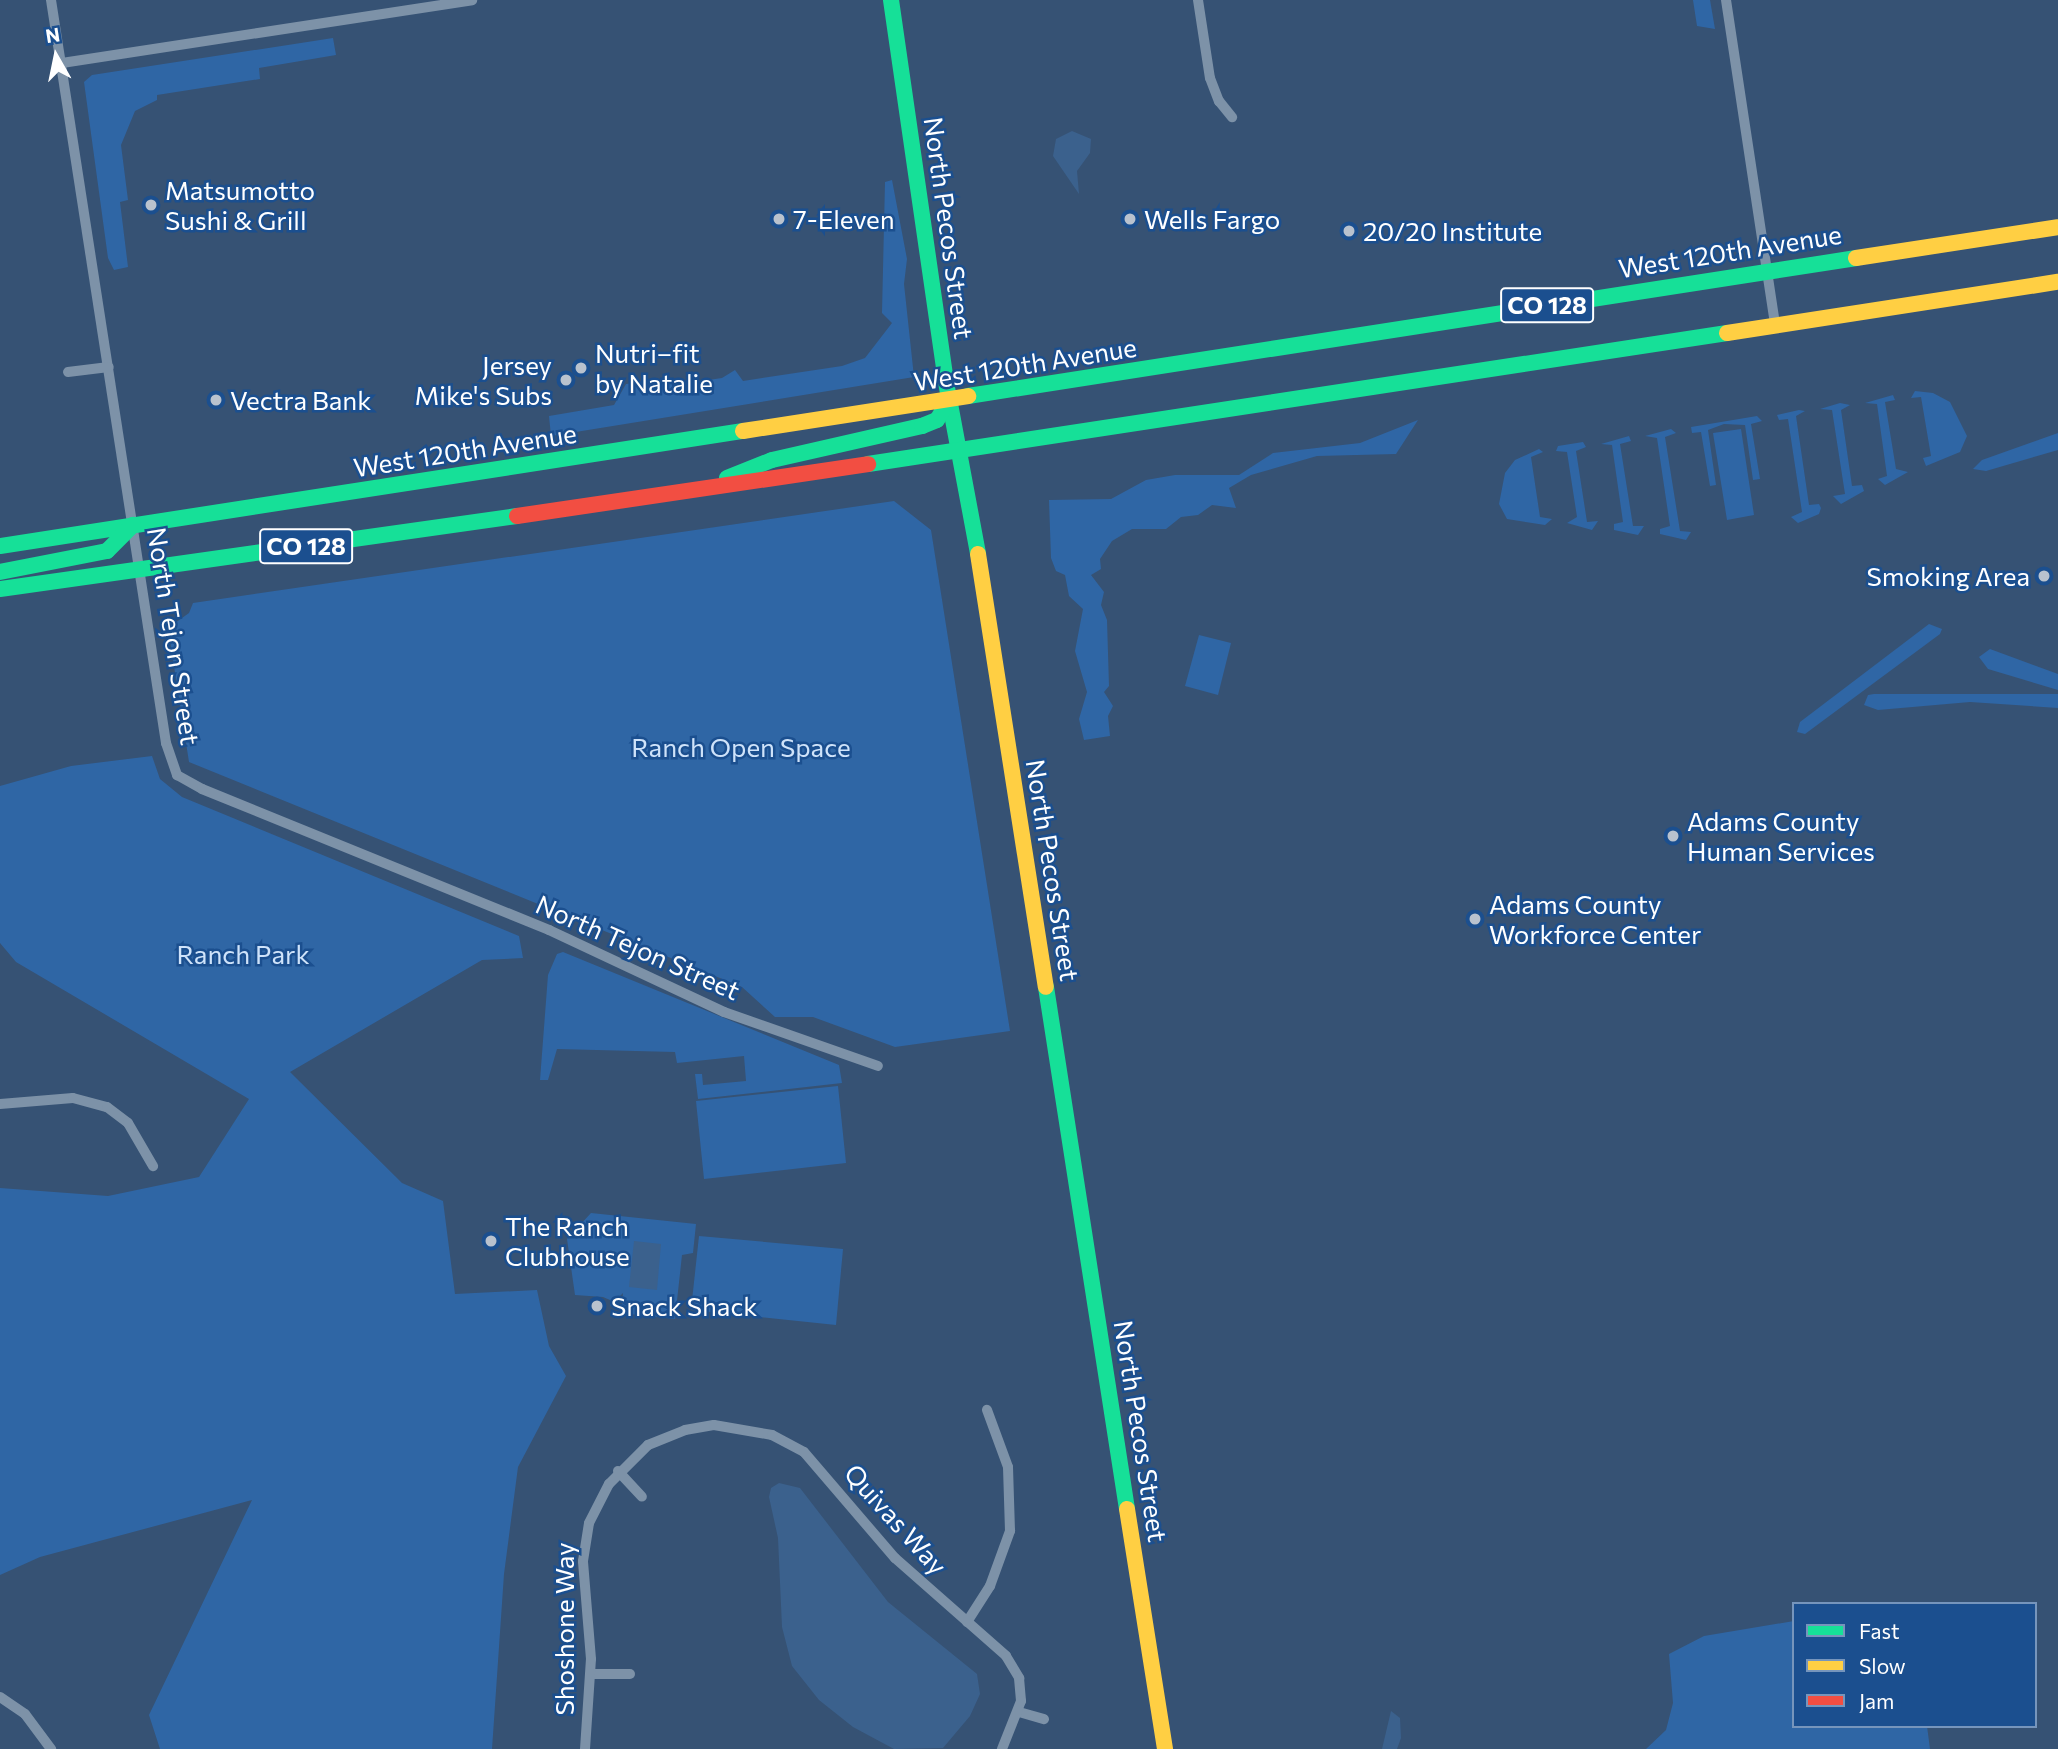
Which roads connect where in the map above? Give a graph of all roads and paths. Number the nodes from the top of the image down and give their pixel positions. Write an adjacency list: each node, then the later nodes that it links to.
1 (51, 0): 6 (street, North Tejon Street)
2 (472, 0): 6 (street)
3 (891, 0): 14 (main road, North Pecos Street)
4 (1198, 0): 7 (street)
5 (1726, 0): 9 (street)
6 (62, 62): 12 (street, North Tejon Street)
7 (1232, 117)
8 (2058, 227): 9 (main road, West 120th Avenue / CO 128)
9 (1768, 269): 11 (street); 14 (main road, West 120th Avenue / CO 128)
10 (2058, 282): 11 (main road, CO 128)
11 (1775, 324): 15 (main road, CO 128)
12 (108, 367): 13 (street); 17 (street, North Tejon Street)
13 (68, 372)
14 (950, 401): 15 (main road, North Pecos Street); 16 (main road); 17 (main road, West 120th Avenue / CO 128)
15 (961, 450): 16 (main road, CO 128); 38 (main road, North Pecos Street)
16 (699, 490): 19 (main road, CO 128)
17 (133, 525): 18 (main road, West 120th Avenue / CO 128); 19 (street, North Tejon Street); 20 (main road)
18 (0, 546)
19 (139, 569): 21 (main road, CO 128); 22 (street, North Tejon Street)
20 (0, 572)
21 (0, 589)
22 (878, 1066)
23 (0, 1104): 24 (street)
24 (153, 1166)
25 (987, 1410): 29 (street)
26 (685, 1430): 27 (street, Shoshone Way); 29 (street, Quivas Way)
27 (618, 1471): 28 (street); 30 (street, Shoshone Way)
28 (642, 1497)
29 (967, 1622): 33 (street, Quivas Way)
30 (591, 1674): 31 (street); 36 (street, Shoshone Way)
31 (631, 1674)
32 (0, 1697): 35 (street)
33 (1018, 1712): 34 (street); 37 (street, Quivas Way)
34 (1044, 1719)
35 (51, 1749)
36 (585, 1749)
37 (1002, 1749)
38 (1165, 1749)

